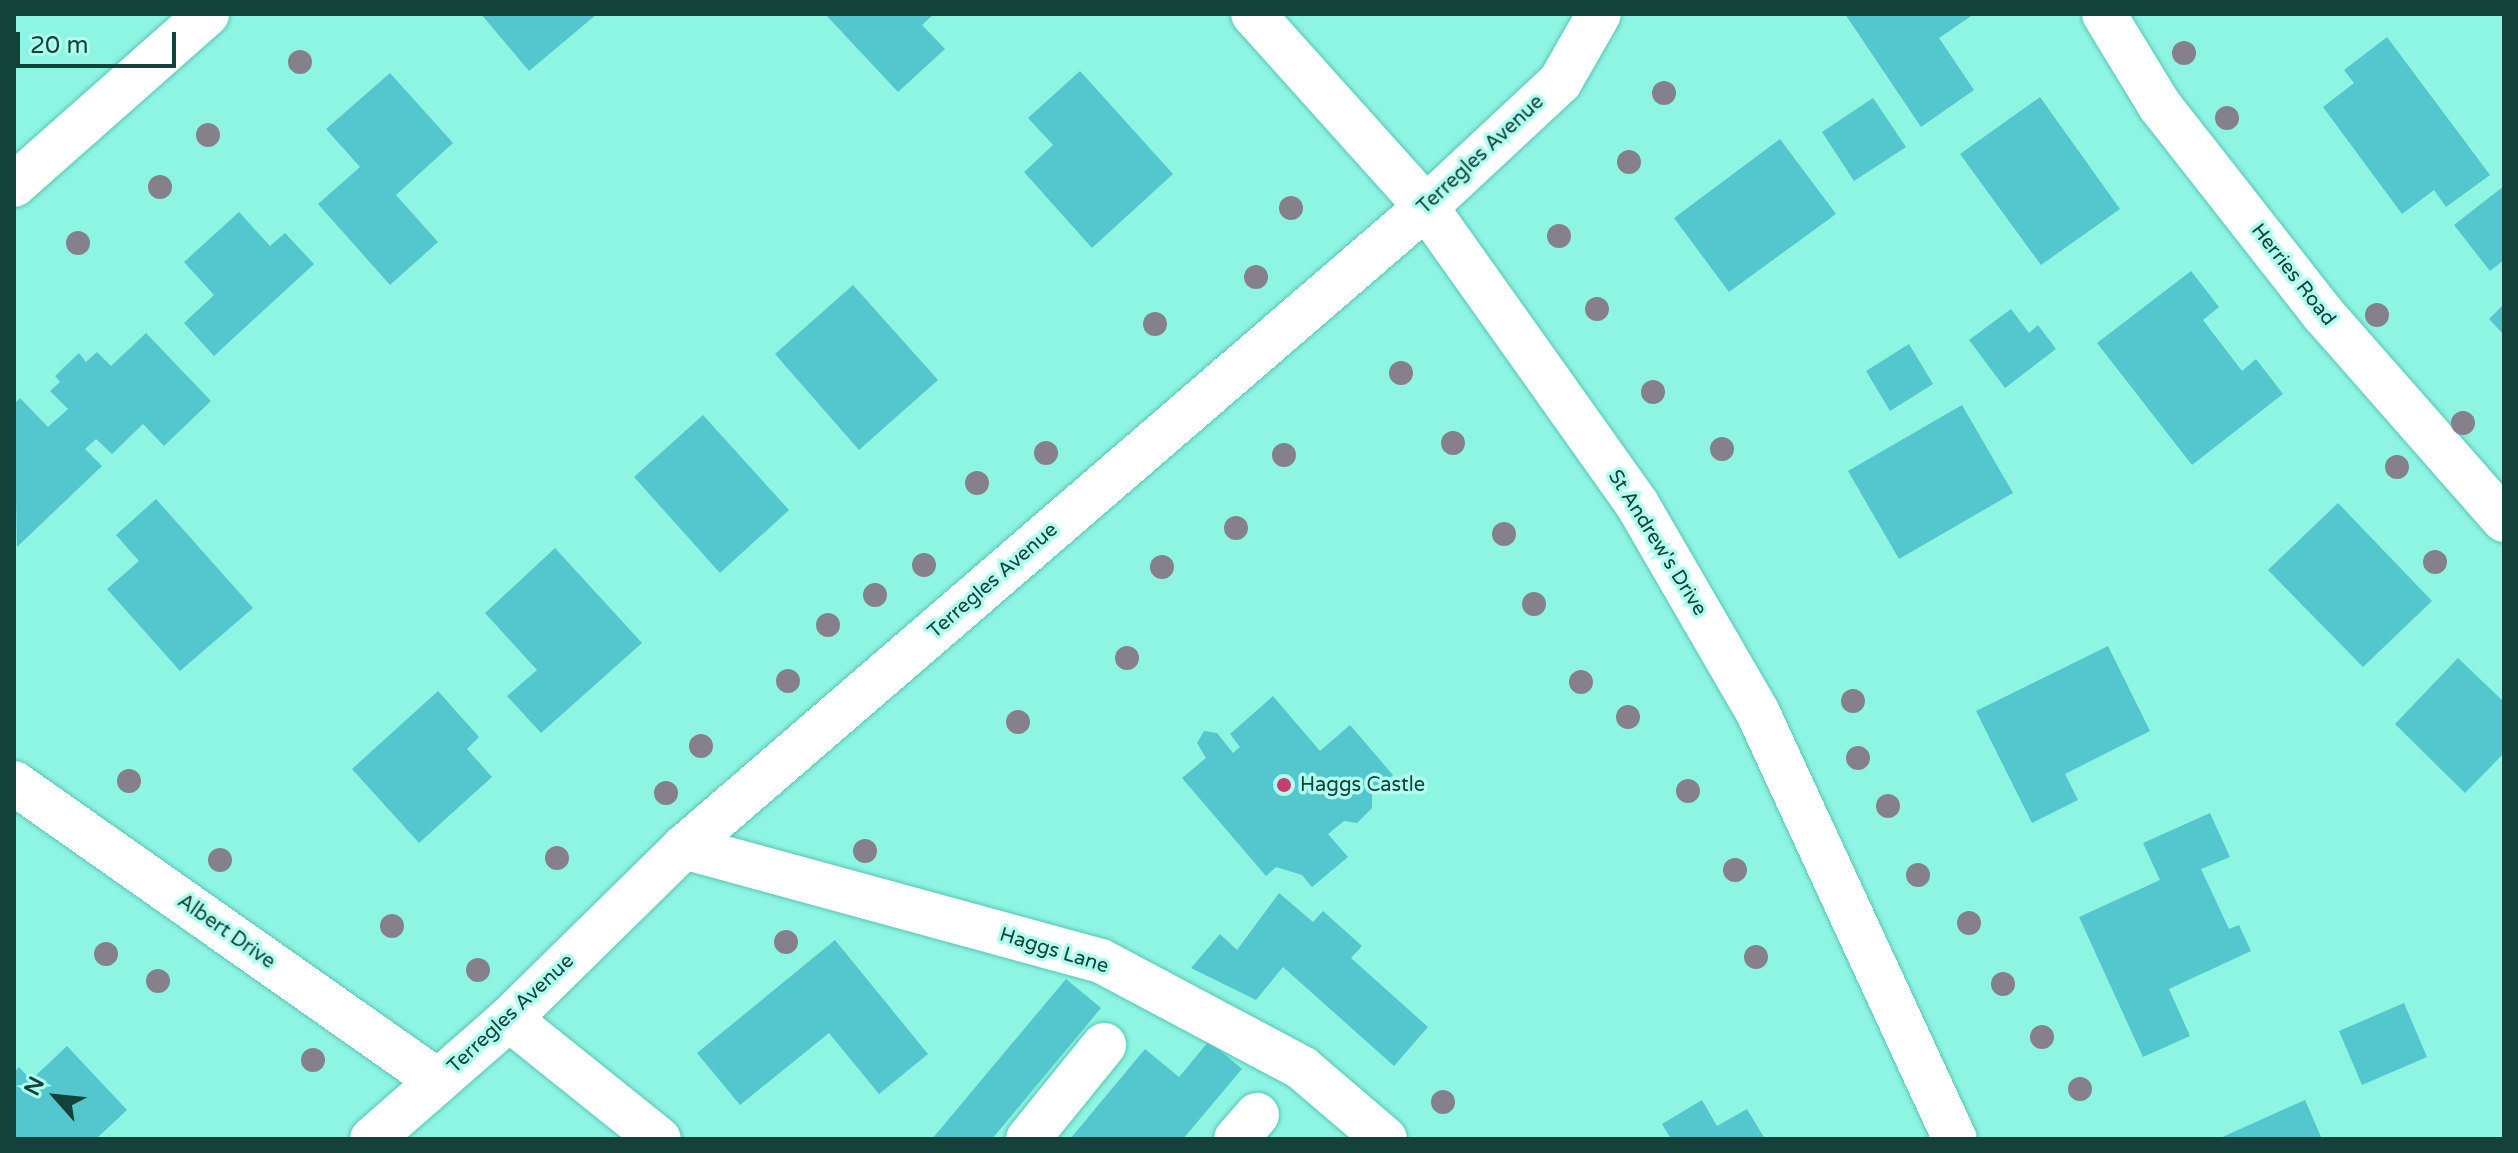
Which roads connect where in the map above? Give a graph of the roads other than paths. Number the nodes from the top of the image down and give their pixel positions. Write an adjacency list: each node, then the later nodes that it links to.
1 (207, 14): 5 (street)
2 (1253, 14): 6 (street, St Andrew's Drive)
3 (1599, 14): 6 (street, Terregles Avenue)
4 (2104, 14): 7 (street, Herries Road)
5 (14, 185)
6 (1426, 207): 9 (street, Terregles Avenue); 17 (street, St Andrew's Drive)
7 (2504, 520)
8 (14, 783): 12 (street, Albert Drive)
9 (684, 847): 10 (street, Terregles Avenue); 16 (street, Haggs Lane)
10 (509, 1019): 12 (street, Terregles Avenue); 14 (street)
11 (1104, 1045): 15 (street)
12 (438, 1081): 13 (street, Terregles Avenue)
13 (372, 1139)
14 (659, 1139)
15 (1028, 1139)
16 (1385, 1139)
17 (1955, 1139)

